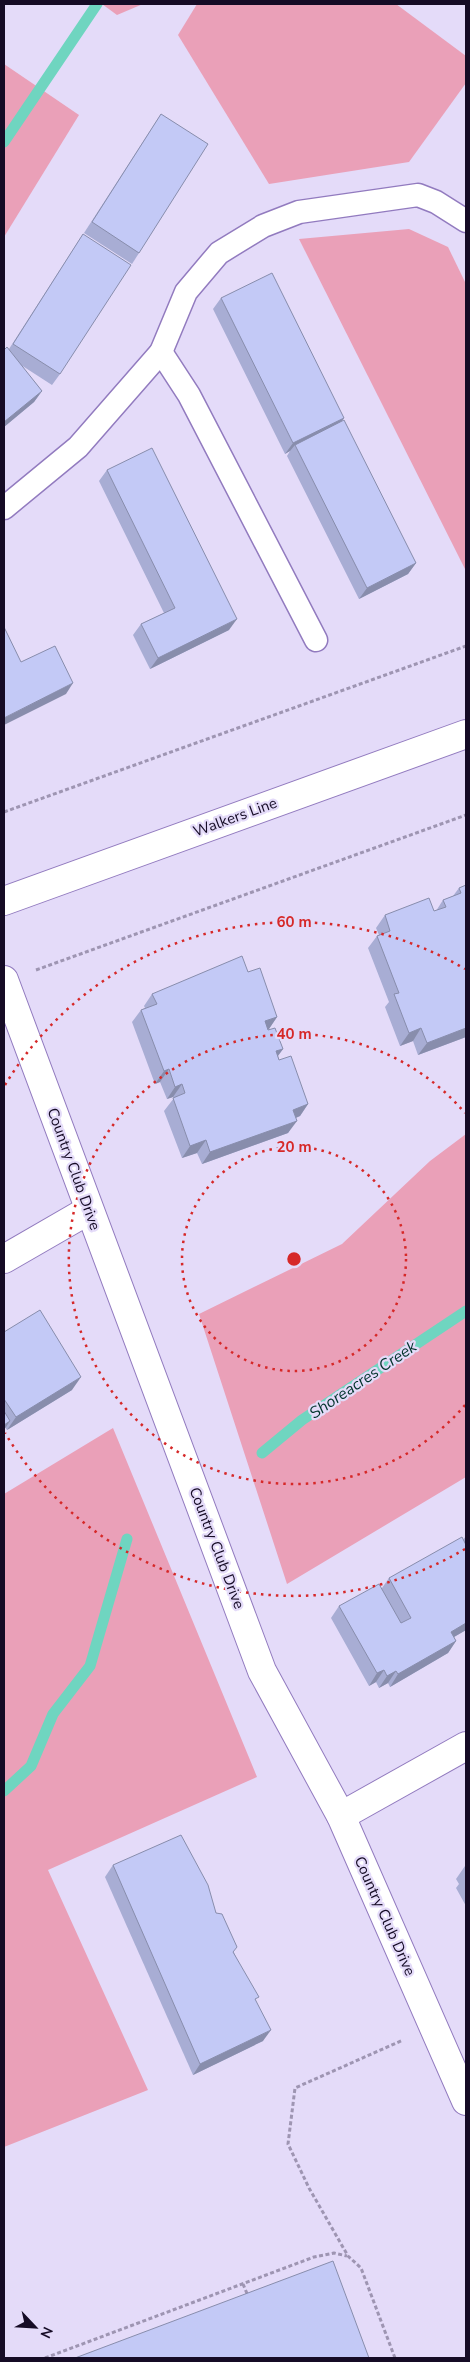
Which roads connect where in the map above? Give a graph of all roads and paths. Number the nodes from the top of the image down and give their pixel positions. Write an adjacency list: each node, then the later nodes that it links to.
1 (466, 220): 2 (lane)
2 (160, 352): 3 (lane); 4 (lane)
3 (4, 508)
4 (316, 640)
5 (466, 646): 7 (path)
6 (466, 734): 9 (street, Walkers Line)
7 (4, 812)
8 (466, 815): 10 (path)
9 (4, 901)
10 (4, 981): 11 (street, Country Club Drive)
11 (89, 1210): 12 (street); 14 (street, Country Club Drive)
12 (4, 1259)
13 (466, 1746): 14 (street)
14 (342, 1816): 15 (street, Country Club Drive)
15 (434, 2026): 16 (street, Country Club Drive); 17 (path)
16 (466, 2101)
17 (348, 2256): 18 (path); 21 (path)
18 (243, 2284): 19 (path); 20 (path)
19 (248, 2296)
20 (45, 2358)
21 (395, 2358)

